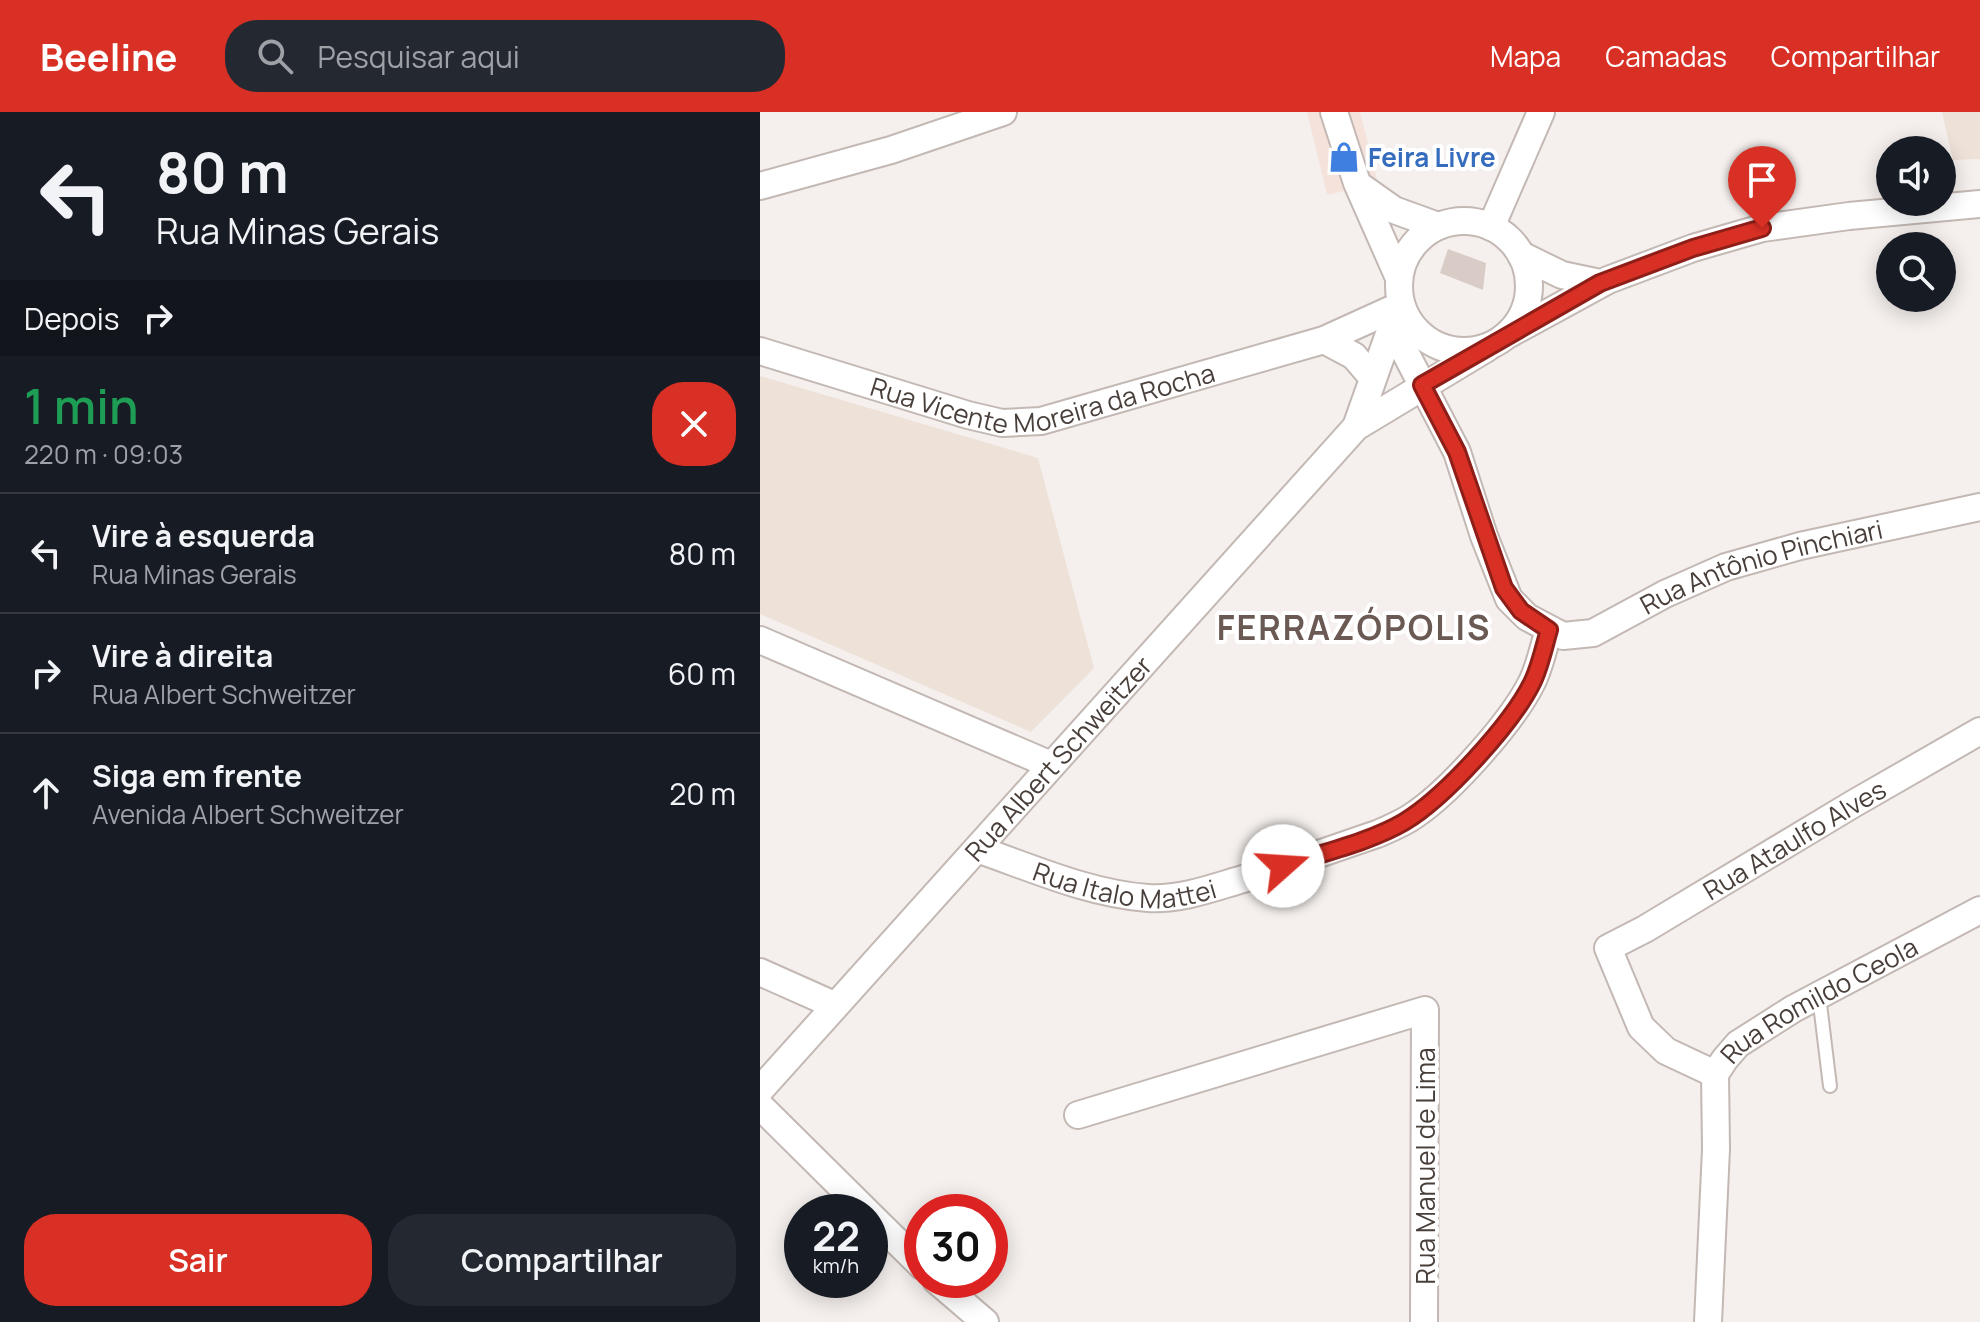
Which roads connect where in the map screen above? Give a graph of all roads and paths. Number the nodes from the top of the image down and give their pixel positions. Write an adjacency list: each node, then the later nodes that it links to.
1 (1003, 112): 5 (street)
2 (1334, 112): 4 (street)
3 (1541, 112): 8 (street)
4 (1357, 183): 7 (street); 10 (street)
5 (760, 186)
6 (1980, 204): 11 (street, Rua Albert Schweitzer)
7 (1438, 226): 8 (street); 10 (street)
8 (1491, 227): 9 (street)
9 (1521, 255): 11 (street); 14 (street)
10 (1399, 278): 12 (street)
11 (1600, 283): 14 (street, Rua Albert Schweitzer)
12 (1396, 315): 13 (street, Rua Vicente Moreira da Rocha); 14 (street); 16 (street, Rua Albert Schweitzer); 17 (street)
13 (1324, 340): 15 (street, Rua Vicente Moreira da Rocha); 16 (street)
14 (1498, 341): 17 (street, Rua Albert Schweitzer)
15 (760, 351)
16 (1372, 377): 18 (street, Rua Albert Schweitzer)
17 (1422, 385): 18 (street, Rua Albert Schweitzer); 20 (street)
18 (1356, 427): 23 (street, Rua Albert Schweitzer)
19 (1980, 507): 20 (street, Rua Antônio Pinchiari)
20 (1549, 630): 24 (street, Rua Italo Mattei)
21 (760, 640): 23 (street)
22 (1980, 731): 29 (street, Rua Ataulfo Alves)
23 (1051, 765): 24 (street, Rua Albert Schweitzer)
24 (977, 849): 28 (street, Rua Albert Schweitzer)
25 (1980, 910): 27 (street, Rua Romildo Ceola)
26 (760, 972): 28 (street)
27 (1819, 996): 29 (street, Rua Romildo Ceola); 30 (lane)
28 (834, 1005): 31 (street, Rua Albert Schweitzer)
29 (1715, 1074): 40 (street, Rua Romildo Ceola)
30 (1830, 1086)
31 (760, 1090)
32 (760, 1106): 34 (street)
33 (1078, 1115): 39 (street, Rua Manuel de Lima)
34 (850, 1194)
35 (888, 1232): 36 (street)
36 (904, 1248)
37 (957, 1298): 38 (street)
38 (985, 1322)
39 (1424, 1322)
40 (1708, 1322)

